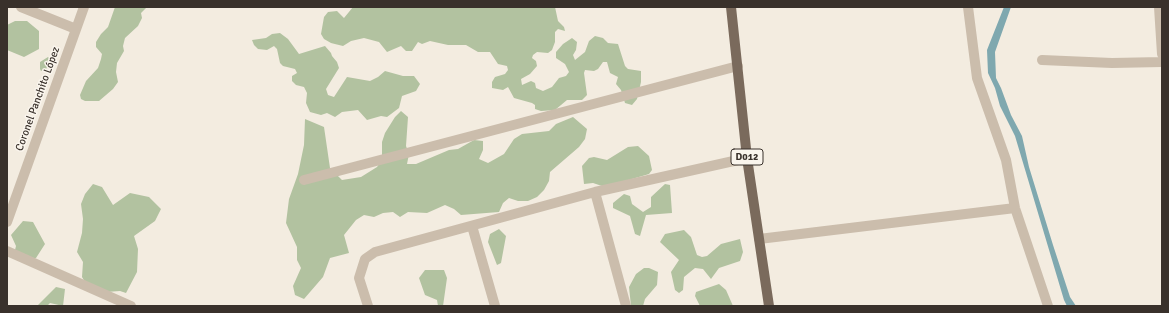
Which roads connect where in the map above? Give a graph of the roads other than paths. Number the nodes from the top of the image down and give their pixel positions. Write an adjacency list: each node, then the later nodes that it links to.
1 (21, 7): 6 (street)
2 (84, 7): 6 (street, Coronel Panchito López)
3 (731, 7): 10 (main road, D012)
4 (968, 7): 14 (street)
5 (1159, 7): 7 (street)
6 (76, 29): 15 (street, Coronel Panchito López)
7 (1162, 54)
8 (1042, 60): 9 (street)
9 (1162, 62)
10 (738, 66): 11 (main road, D012); 12 (street)
11 (747, 158): 13 (street); 17 (main road, D012)
12 (304, 180)
13 (595, 192): 16 (street); 23 (street)
14 (1015, 208): 17 (street); 25 (street)
15 (7, 222)
16 (472, 226): 21 (street); 22 (street)
17 (759, 240): 24 (main road, D012)
18 (7, 251): 19 (street)
19 (117, 303): 20 (street)
20 (131, 306)
21 (368, 306)
22 (495, 306)
23 (626, 306)
24 (769, 306)
25 (1048, 306)

